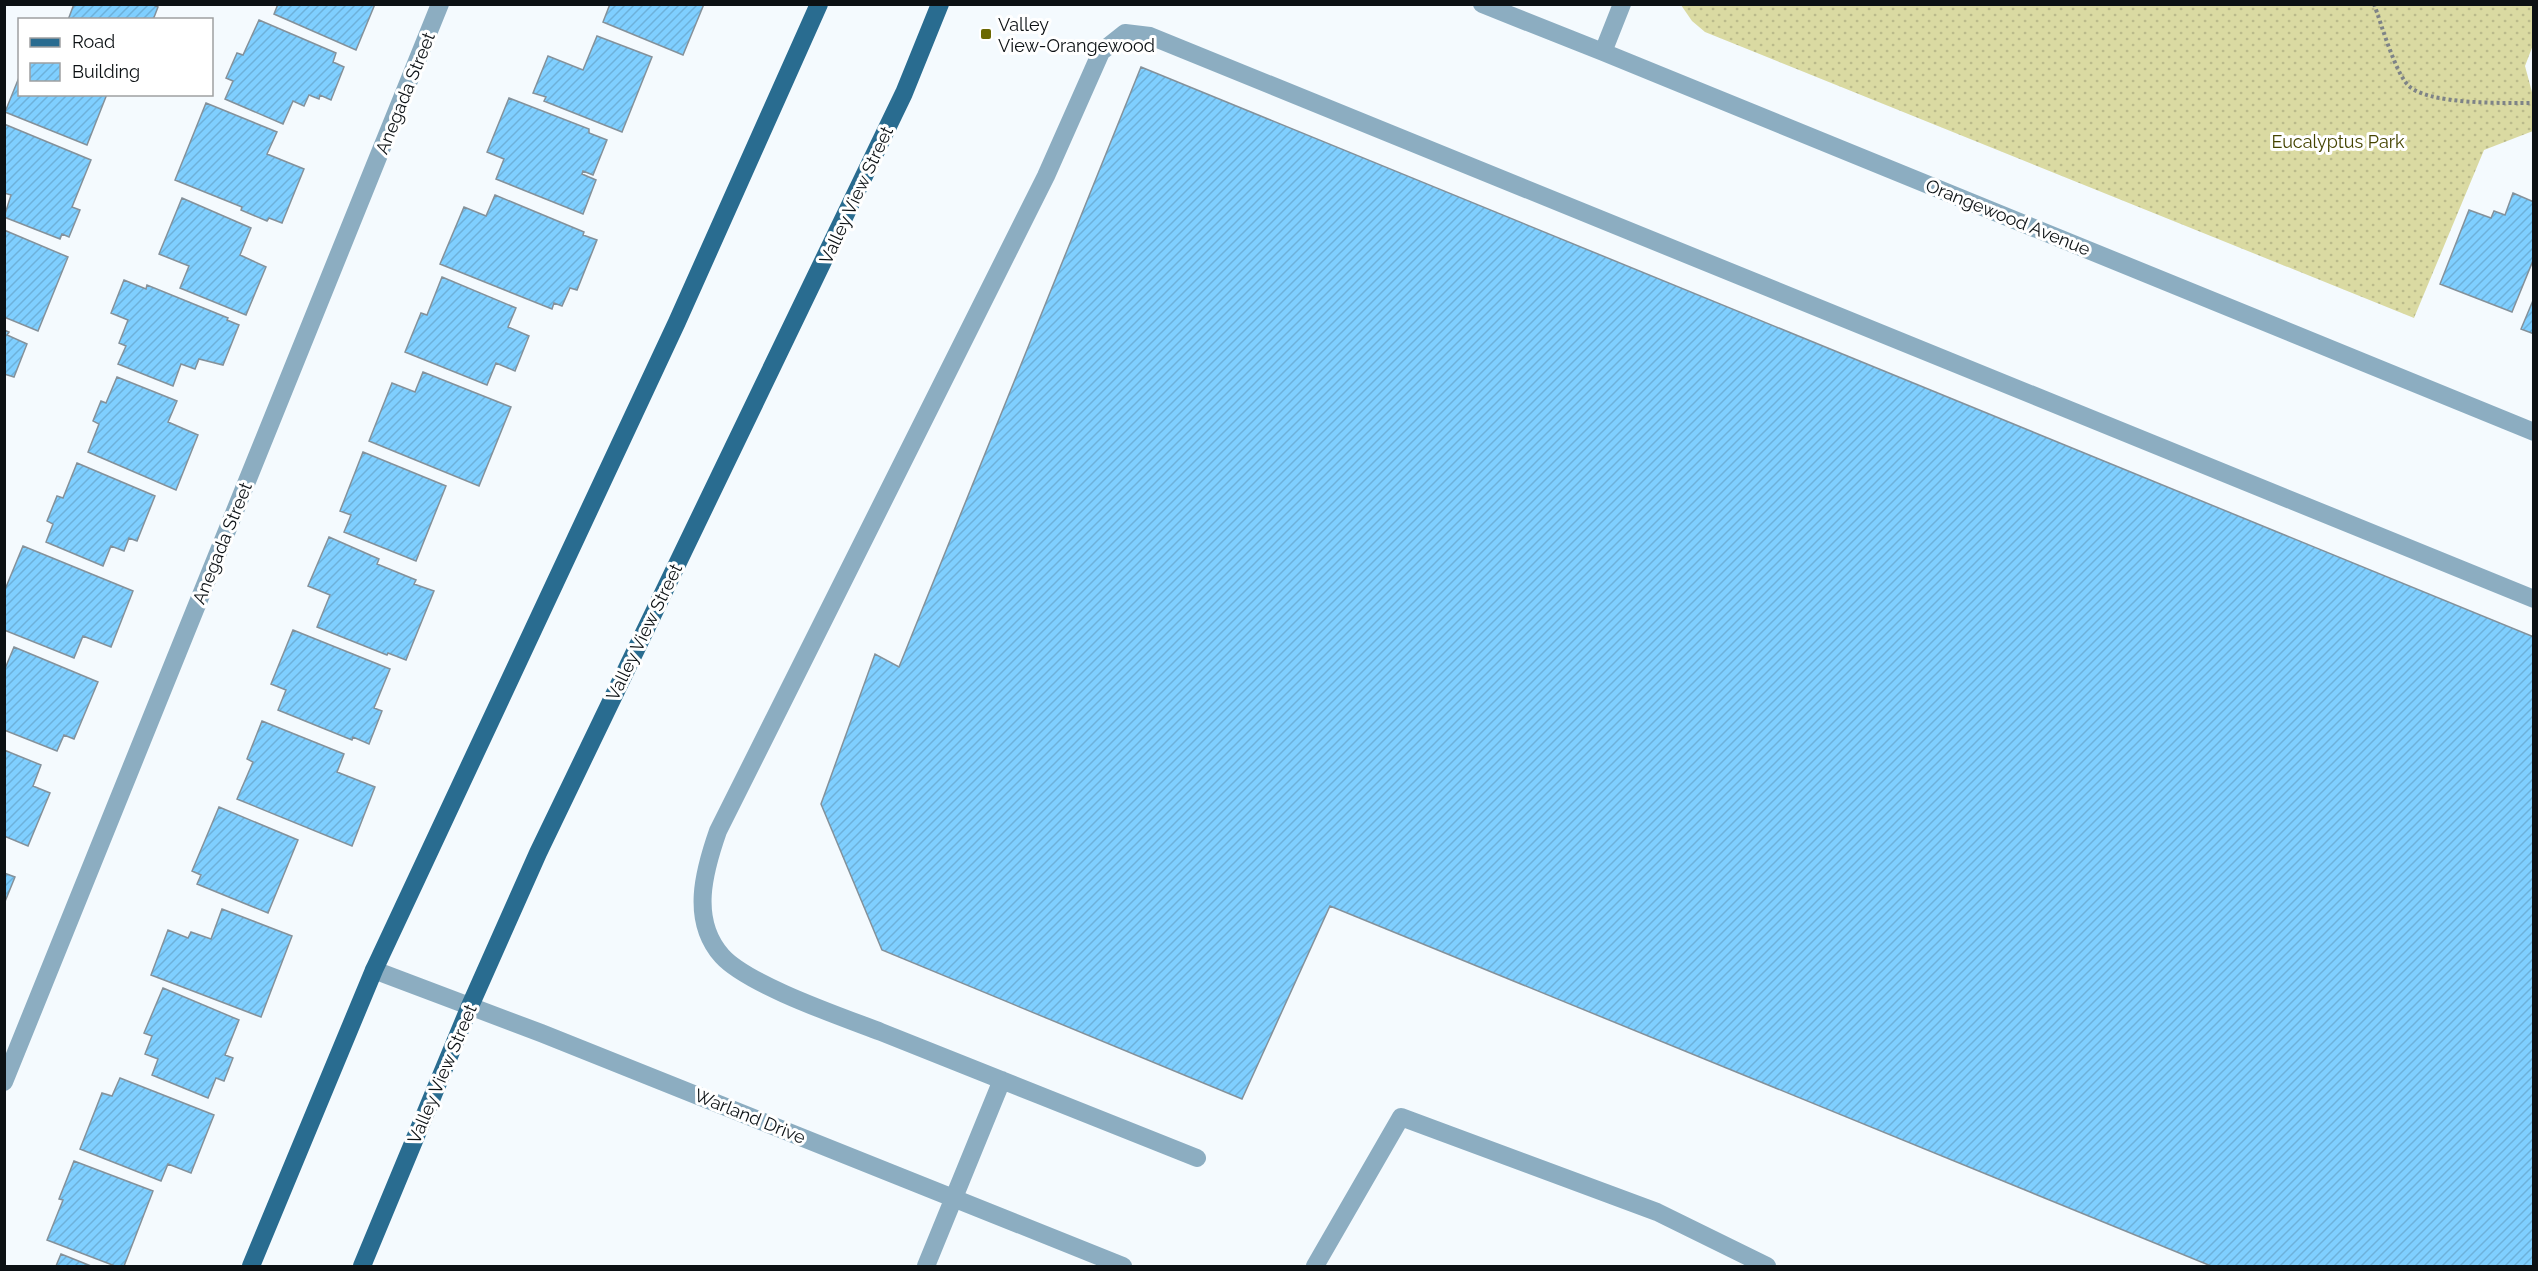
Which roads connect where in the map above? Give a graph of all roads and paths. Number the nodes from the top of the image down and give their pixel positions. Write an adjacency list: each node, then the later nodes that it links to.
1 (440, 4): 14 (street, Anegada Street)
2 (819, 4): 11 (main road)
3 (940, 4): 12 (main road, Valley View Street)
4 (1482, 4): 7 (street, Orangewood Avenue)
5 (1622, 4): 7 (street)
6 (2374, 4): 8 (path)
7 (1603, 52): 9 (street, Orangewood Avenue)
8 (2534, 103)
9 (2534, 432)
10 (2534, 599): 13 (street)
11 (374, 970): 12 (street, Warland Drive); 17 (main road)
12 (470, 1006): 16 (street, Warland Drive); 18 (main road, Valley View Street)
13 (1002, 1080): 15 (street); 16 (street)
14 (4, 1082)
15 (1197, 1158)
16 (955, 1198): 19 (street); 20 (street, Warland Drive)
17 (251, 1266)
18 (362, 1266)
19 (926, 1266)
20 (1123, 1266)
21 (1315, 1266): 22 (street)
22 (1767, 1266)

